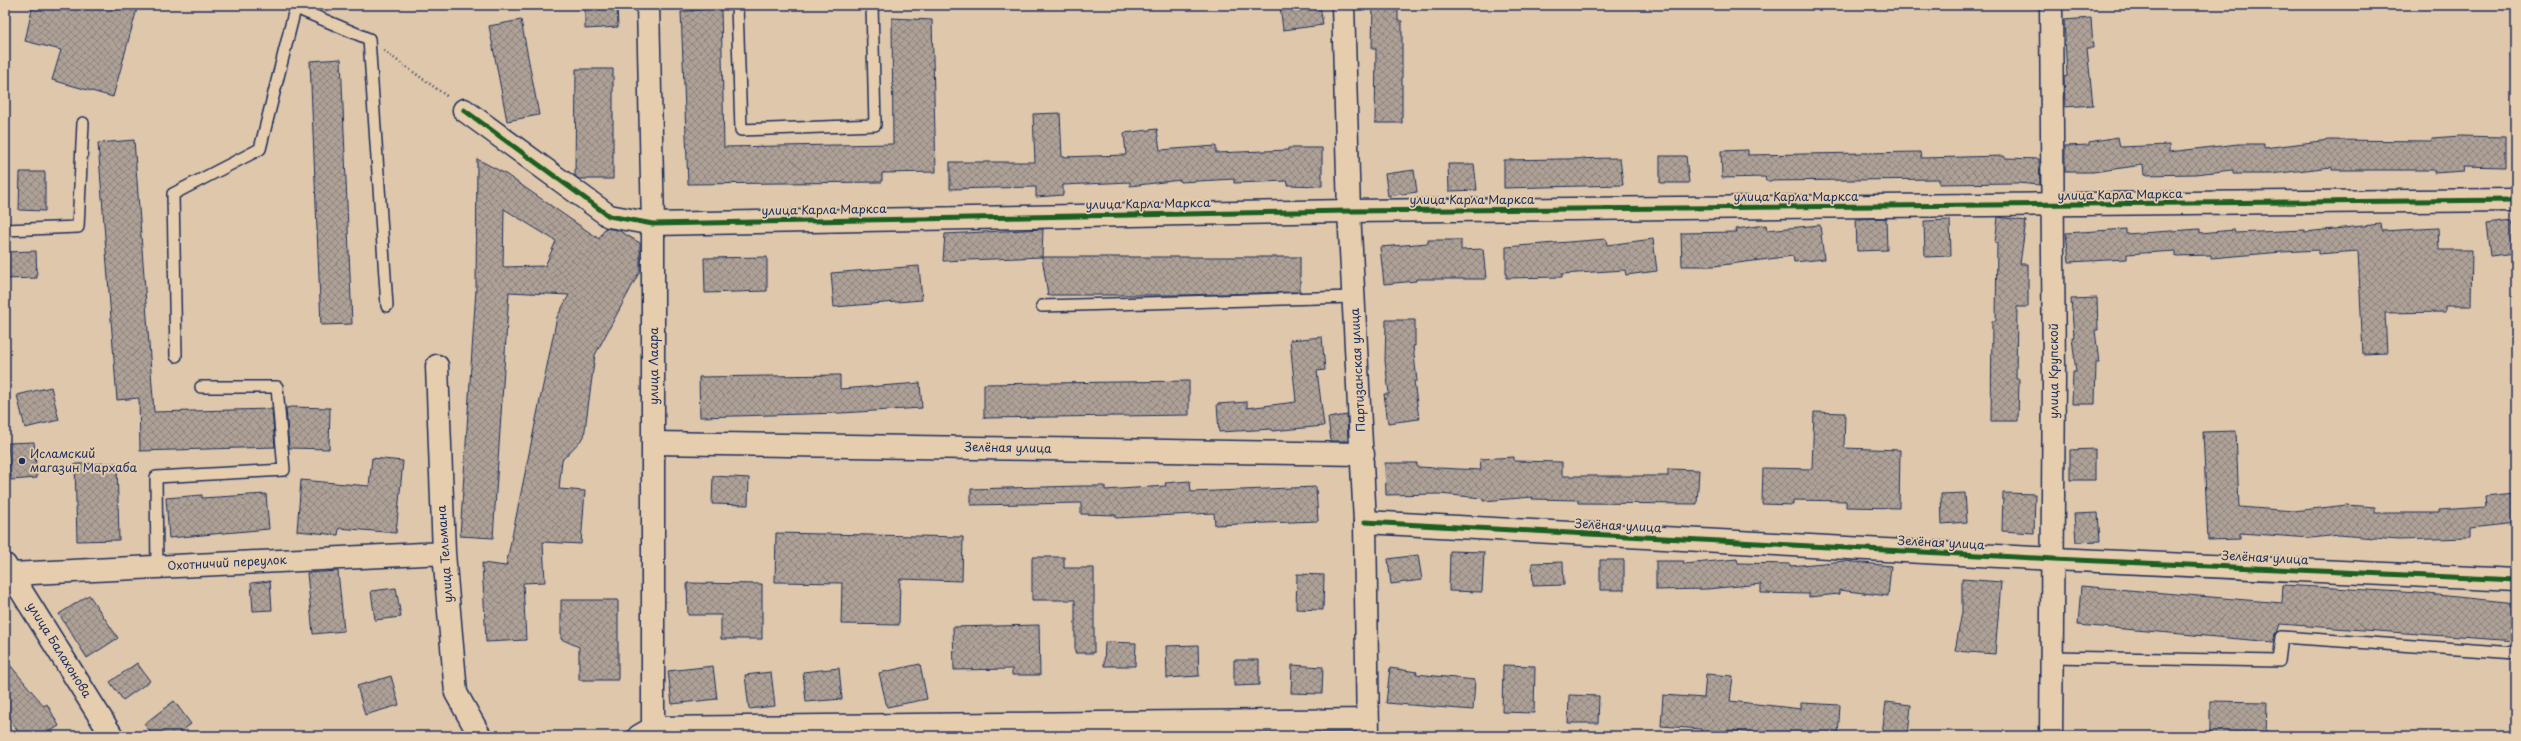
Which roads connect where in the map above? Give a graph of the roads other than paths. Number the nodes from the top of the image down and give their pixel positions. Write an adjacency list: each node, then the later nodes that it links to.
1 (648, 5): 12 (street, улица Лаара)
2 (737, 5): 3 (lane)
3 (872, 5)
4 (1343, 5): 11 (street, Партизанская улица)
5 (2051, 5): 10 (street, улица Крупской)
6 (296, 7): 15 (lane); 17 (lane)
7 (464, 110): 12 (street, улица Карла Маркса)
8 (83, 123): 13 (lane)
9 (2516, 200): 10 (street, улица Карла Маркса)
10 (2053, 206): 11 (street, улица Карла Маркса); 24 (street, улица Крупской)
11 (1349, 211): 12 (street, улица Карла Маркса); 14 (street, Партизанская улица)
12 (653, 224): 20 (street, улица Лаара)
13 (5, 230)
14 (1353, 297): 16 (lane); 21 (street, Партизанская улица)
15 (387, 306)
16 (1042, 306)
17 (176, 356)
18 (436, 366): 23 (street, улица Тельмана)
19 (201, 387): 25 (lane)
20 (654, 443): 21 (street, Зелёная улица); 32 (street, улица Лаара)
21 (1363, 454): 22 (street, Партизанская улица)
22 (1365, 522): 24 (street, Зелёная улица); 30 (street, Партизанская улица)
23 (444, 553): 25 (street, Охотничий переулок); 35 (street, улица Тельмана)
24 (2054, 559): 27 (street, Зелёная улица); 29 (street, улица Крупской)
25 (157, 567): 26 (street, Охотничий переулок)
26 (8, 569): 34 (street, улица Балахонова)
27 (2516, 580)
28 (2516, 653): 29 (lane)
29 (2051, 657): 36 (street, улица Крупской)
30 (1368, 728): 31 (street)
31 (1243, 729): 33 (street)
32 (646, 732): 33 (street)
33 (792, 732)
34 (112, 736)
35 (480, 736)
36 (2051, 736)

